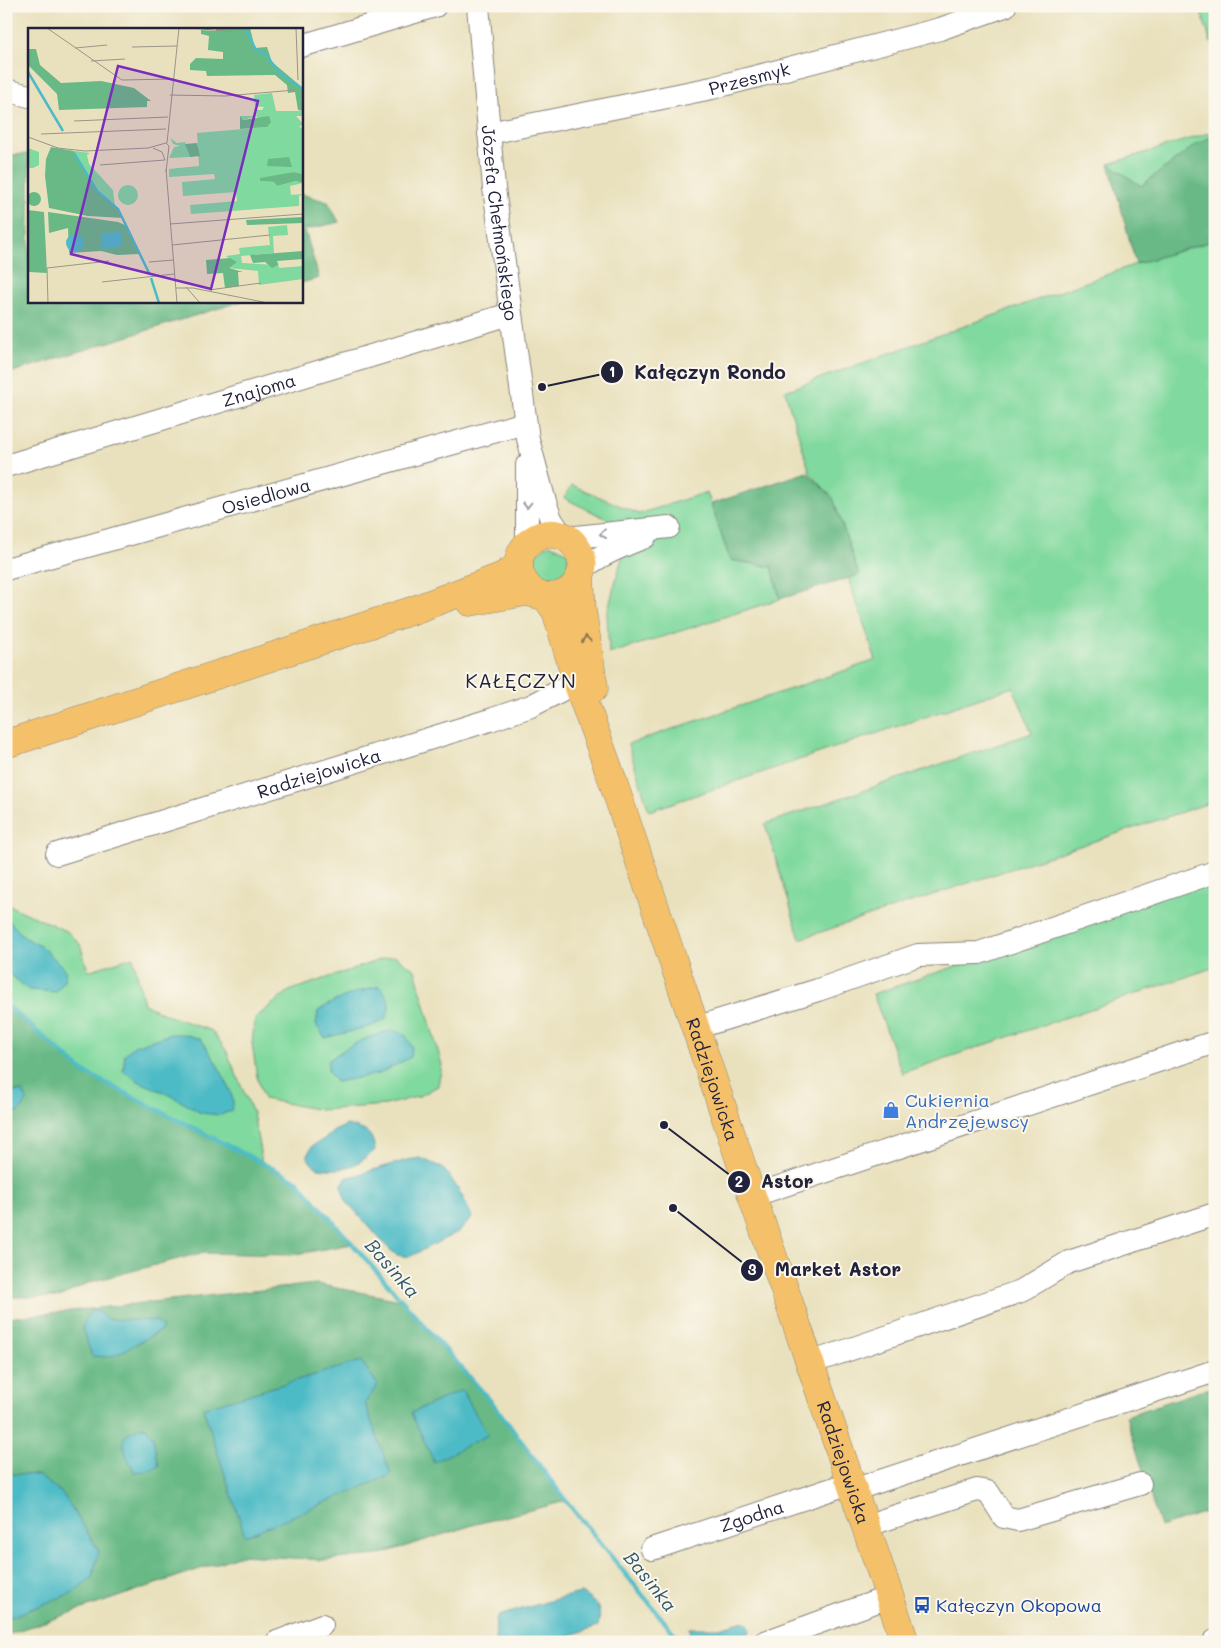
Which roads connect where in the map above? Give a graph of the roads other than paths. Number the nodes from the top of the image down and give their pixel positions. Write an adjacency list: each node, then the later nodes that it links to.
1 (434, 6): 4 (street)
2 (478, 6): 7 (street, Józefa Chełmońskiego)
3 (1005, 6): 7 (street, Przesmyk)
4 (302, 46)
5 (6, 90): 6 (street)
6 (28, 96)
7 (488, 134): 8 (street, Józefa Chełmońskiego)
8 (510, 314): 9 (street, Józefa Chełmońskiego); 10 (street, Znajoma)
9 (527, 431): 11 (street, Józefa Chełmońskiego); 12 (street, Józefa Chełmońskiego, one-way to 12); 13 (street, Osiedlowa)
10 (6, 466)
11 (564, 537): 12 (main road); 14 (main road); 14 (street, one-way to 11)
12 (523, 554): 15 (main road); 17 (main road)
13 (6, 569)
14 (581, 573): 15 (main road); 20 (main road, Radziejowicka, one-way to 14)
15 (540, 594): 16 (main road); 18 (main road, Radziejowicka)
16 (460, 604): 17 (main road); 18 (main road)
17 (414, 610): 19 (main road)
18 (577, 682): 20 (main road, Radziejowicka); 21 (street, Radziejowicka)
19 (6, 744)
20 (610, 773): 23 (main road, Radziejowicka)
21 (56, 854)
22 (1215, 872): 23 (street)
23 (696, 1028): 25 (main road, Radziejowicka)
24 (1215, 1042): 25 (street)
25 (752, 1196): 27 (main road, Radziejowicka)
26 (1215, 1214): 27 (street)
27 (810, 1363): 30 (main road, Radziejowicka)
28 (1215, 1371): 30 (street, Zgodna)
29 (1140, 1484): 31 (street)
30 (852, 1487): 31 (main road, Radziejowicka); 32 (street, Zgodna)
31 (865, 1526): 33 (main road, Radziejowicka)
32 (652, 1549)
33 (889, 1597): 36 (street); 37 (main road, Radziejowicka)
34 (322, 1625): 35 (street)
35 (277, 1642)
36 (765, 1642)
37 (905, 1642)

